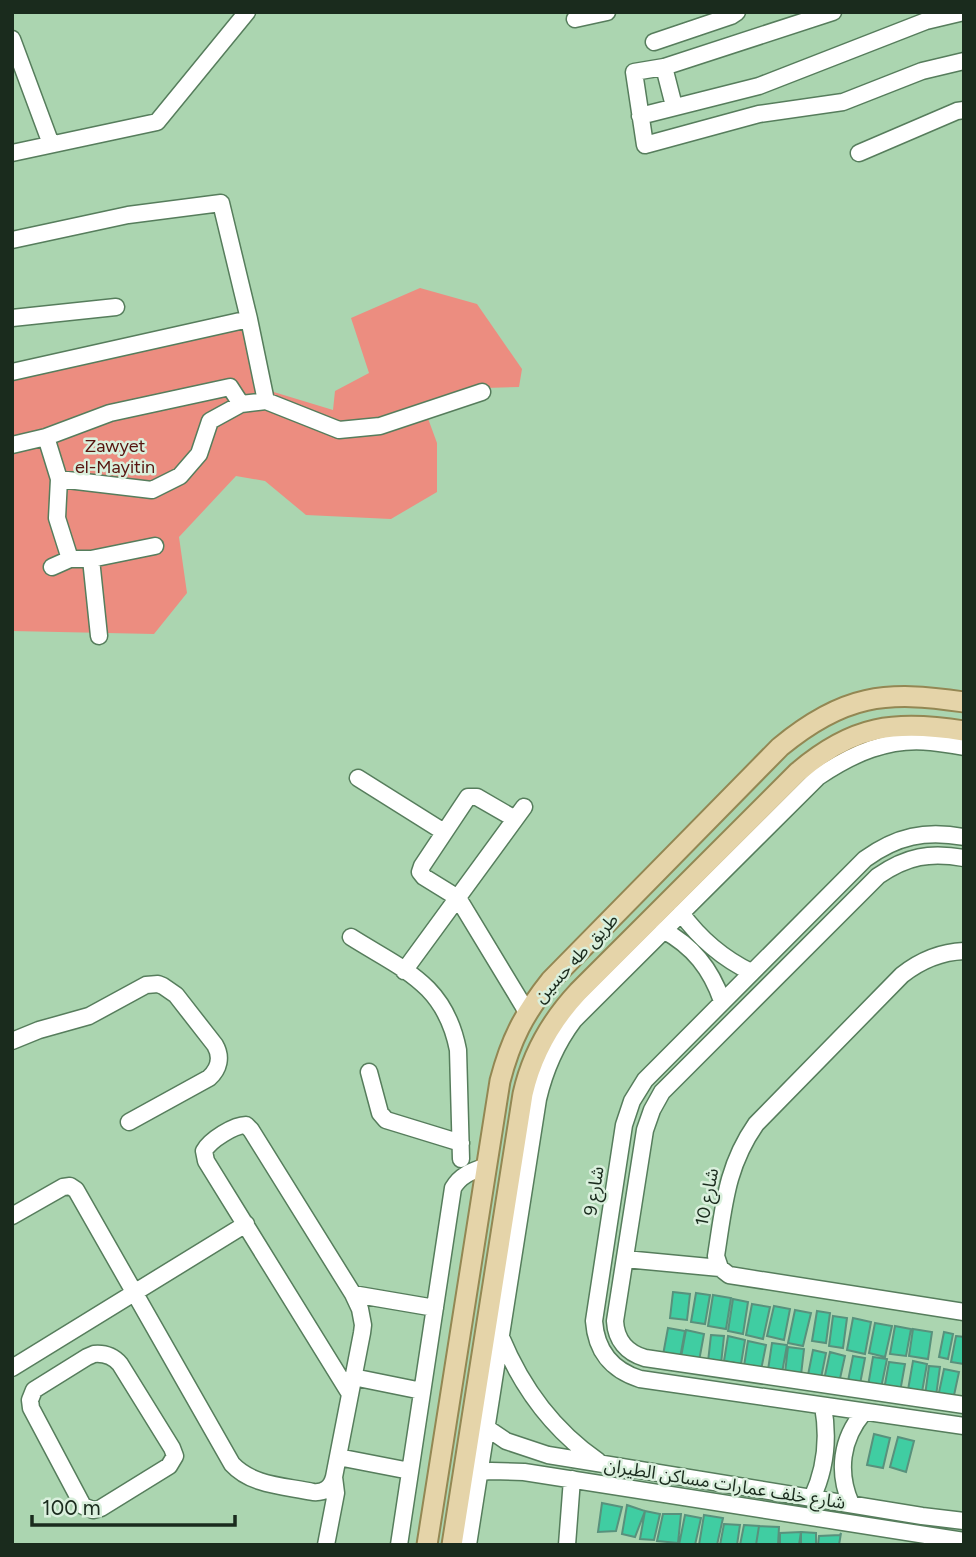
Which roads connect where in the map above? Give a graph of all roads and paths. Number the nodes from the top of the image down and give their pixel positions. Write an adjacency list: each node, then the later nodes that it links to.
1 (247, 12): 14 (street)
2 (607, 12): 6 (street)
3 (737, 12): 8 (street)
4 (833, 12): 10 (street)
5 (964, 12): 11 (street)
6 (575, 19)
7 (12, 39): 14 (street)
8 (654, 42)
9 (964, 61): 13 (street)
10 (664, 68): 11 (street); 13 (street)
11 (674, 106): 13 (street)
12 (964, 110): 16 (street)
13 (640, 116)
14 (51, 144): 15 (street)
15 (12, 153)
16 (859, 153)
17 (12, 240): 20 (street)
18 (116, 307): 19 (street)
19 (12, 318)
20 (249, 319): 21 (street); 23 (street)
21 (12, 372)
22 (482, 392): 23 (street)
23 (266, 401): 24 (street)
24 (241, 404): 25 (street); 27 (street)
25 (46, 437): 26 (street); 27 (street)
26 (12, 445)
27 (60, 479): 29 (street)
28 (155, 546): 30 (street)
29 (70, 559): 30 (street); 31 (street)
30 (91, 559): 32 (street)
31 (52, 567)
32 (99, 636)
33 (964, 702): 51 (main road, طريق طه حسين)
34 (964, 731): 41 (main road, طريق طه حسين)
35 (964, 747): 41 (street)
36 (358, 778): 37 (street)
37 (444, 832): 40 (street); 40 (street)
38 (964, 837): 42 (street, شارع 9)
39 (964, 858): 45 (street)
40 (458, 898): 48 (street); 51 (street)
41 (682, 904): 43 (street); 47 (main road, طريق طه حسين); 49 (street)
42 (795, 928): 45 (street); 49 (street, شارع 9)
43 (663, 930): 47 (street); 50 (street)
44 (351, 937): 48 (street)
45 (810, 943): 57 (street)
46 (964, 951): 61 (street, شارع 10)
47 (618, 964): 67 (main road, طريق طه حسين)
48 (404, 971): 53 (street)
49 (751, 972): 50 (street, شارع 9)
50 (722, 1001): 56 (street, شارع 9)
51 (527, 1012): 55 (main road, طريق طه حسين)
52 (12, 1041): 54 (street)
53 (369, 1072)
54 (129, 1122)
55 (486, 1166): 64 (street); 94 (main road, طريق طه حسين)
56 (617, 1172): 57 (street); 72 (street, شارع 9)
57 (638, 1175): 60 (street)
58 (12, 1216): 62 (street)
59 (246, 1224): 62 (street); 63 (street); 71 (street)
60 (625, 1259): 61 (street); 69 (street)
61 (720, 1268): 65 (street)
62 (135, 1293): 66 (street); 85 (street)
63 (353, 1294): 64 (street); 71 (street)
64 (435, 1308): 73 (street)
65 (964, 1312)
66 (72, 1332): 68 (street); 70 (street)
67 (493, 1336): 78 (street); 81 (street); 90 (main road, طريق طه حسين)
68 (87, 1357): 68 (street)
69 (696, 1366): 72 (street); 74 (street)
70 (12, 1368)
71 (352, 1386): 73 (street); 80 (street)
72 (693, 1387): 75 (street, شارع 9)
73 (422, 1391): 82 (street)
74 (964, 1405)
75 (823, 1406): 76 (street, شارع 9); 87 (street)
76 (864, 1412): 77 (street, شارع 9); 88 (street)
77 (964, 1426)
78 (486, 1429): 79 (street, شارع خلف عمارات مساكن الطيران); 83 (street)
79 (548, 1455): 81 (street, شارع خلف عمارات مساكن الطيران); 84 (street)
80 (338, 1457): 82 (street); 85 (street)
81 (603, 1464): 87 (street, شارع خلف عمارات مساكن الطيران)
82 (410, 1471): 93 (street)
83 (480, 1472): 84 (street, شارع خلف عمارات مساكن الطيران); 90 (street)
84 (545, 1475): 86 (street, شارع خلف عمارات مساكن الطيران)
85 (334, 1477): 92 (street)
86 (572, 1479): 91 (street, شارع خلف عمارات مساكن الطيران); 95 (street)
87 (812, 1498): 88 (street, شارع خلف عمارات مساكن الطيران)
88 (851, 1504): 89 (street, شارع خلف عمارات مساكن الطيران)
89 (964, 1521)
90 (461, 1536)
91 (964, 1541)
92 (327, 1545)
93 (399, 1545)
94 (427, 1545)
95 (567, 1545)

